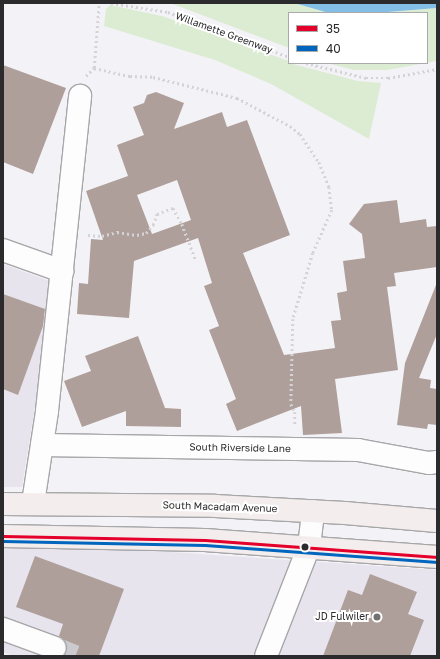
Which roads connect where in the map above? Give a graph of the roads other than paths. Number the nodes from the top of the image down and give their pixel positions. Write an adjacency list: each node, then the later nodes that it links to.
1 (80, 96): 3 (street)
2 (3, 250): 3 (street)
3 (62, 271): 4 (street)
4 (42, 445): 5 (street, South Riverside Lane); 6 (street)
5 (437, 462)
6 (33, 503): 7 (main road, South Macadam Avenue); 8 (main road, South Macadam Avenue)
7 (3, 504)
8 (314, 511): 9 (main road, South Macadam Avenue); 11 (street)
9 (437, 522)
10 (3, 536): 11 (main road)
11 (309, 546): 12 (main road); 15 (street)
12 (437, 557)
13 (3, 629): 14 (street)
14 (55, 648)
15 (266, 656)

